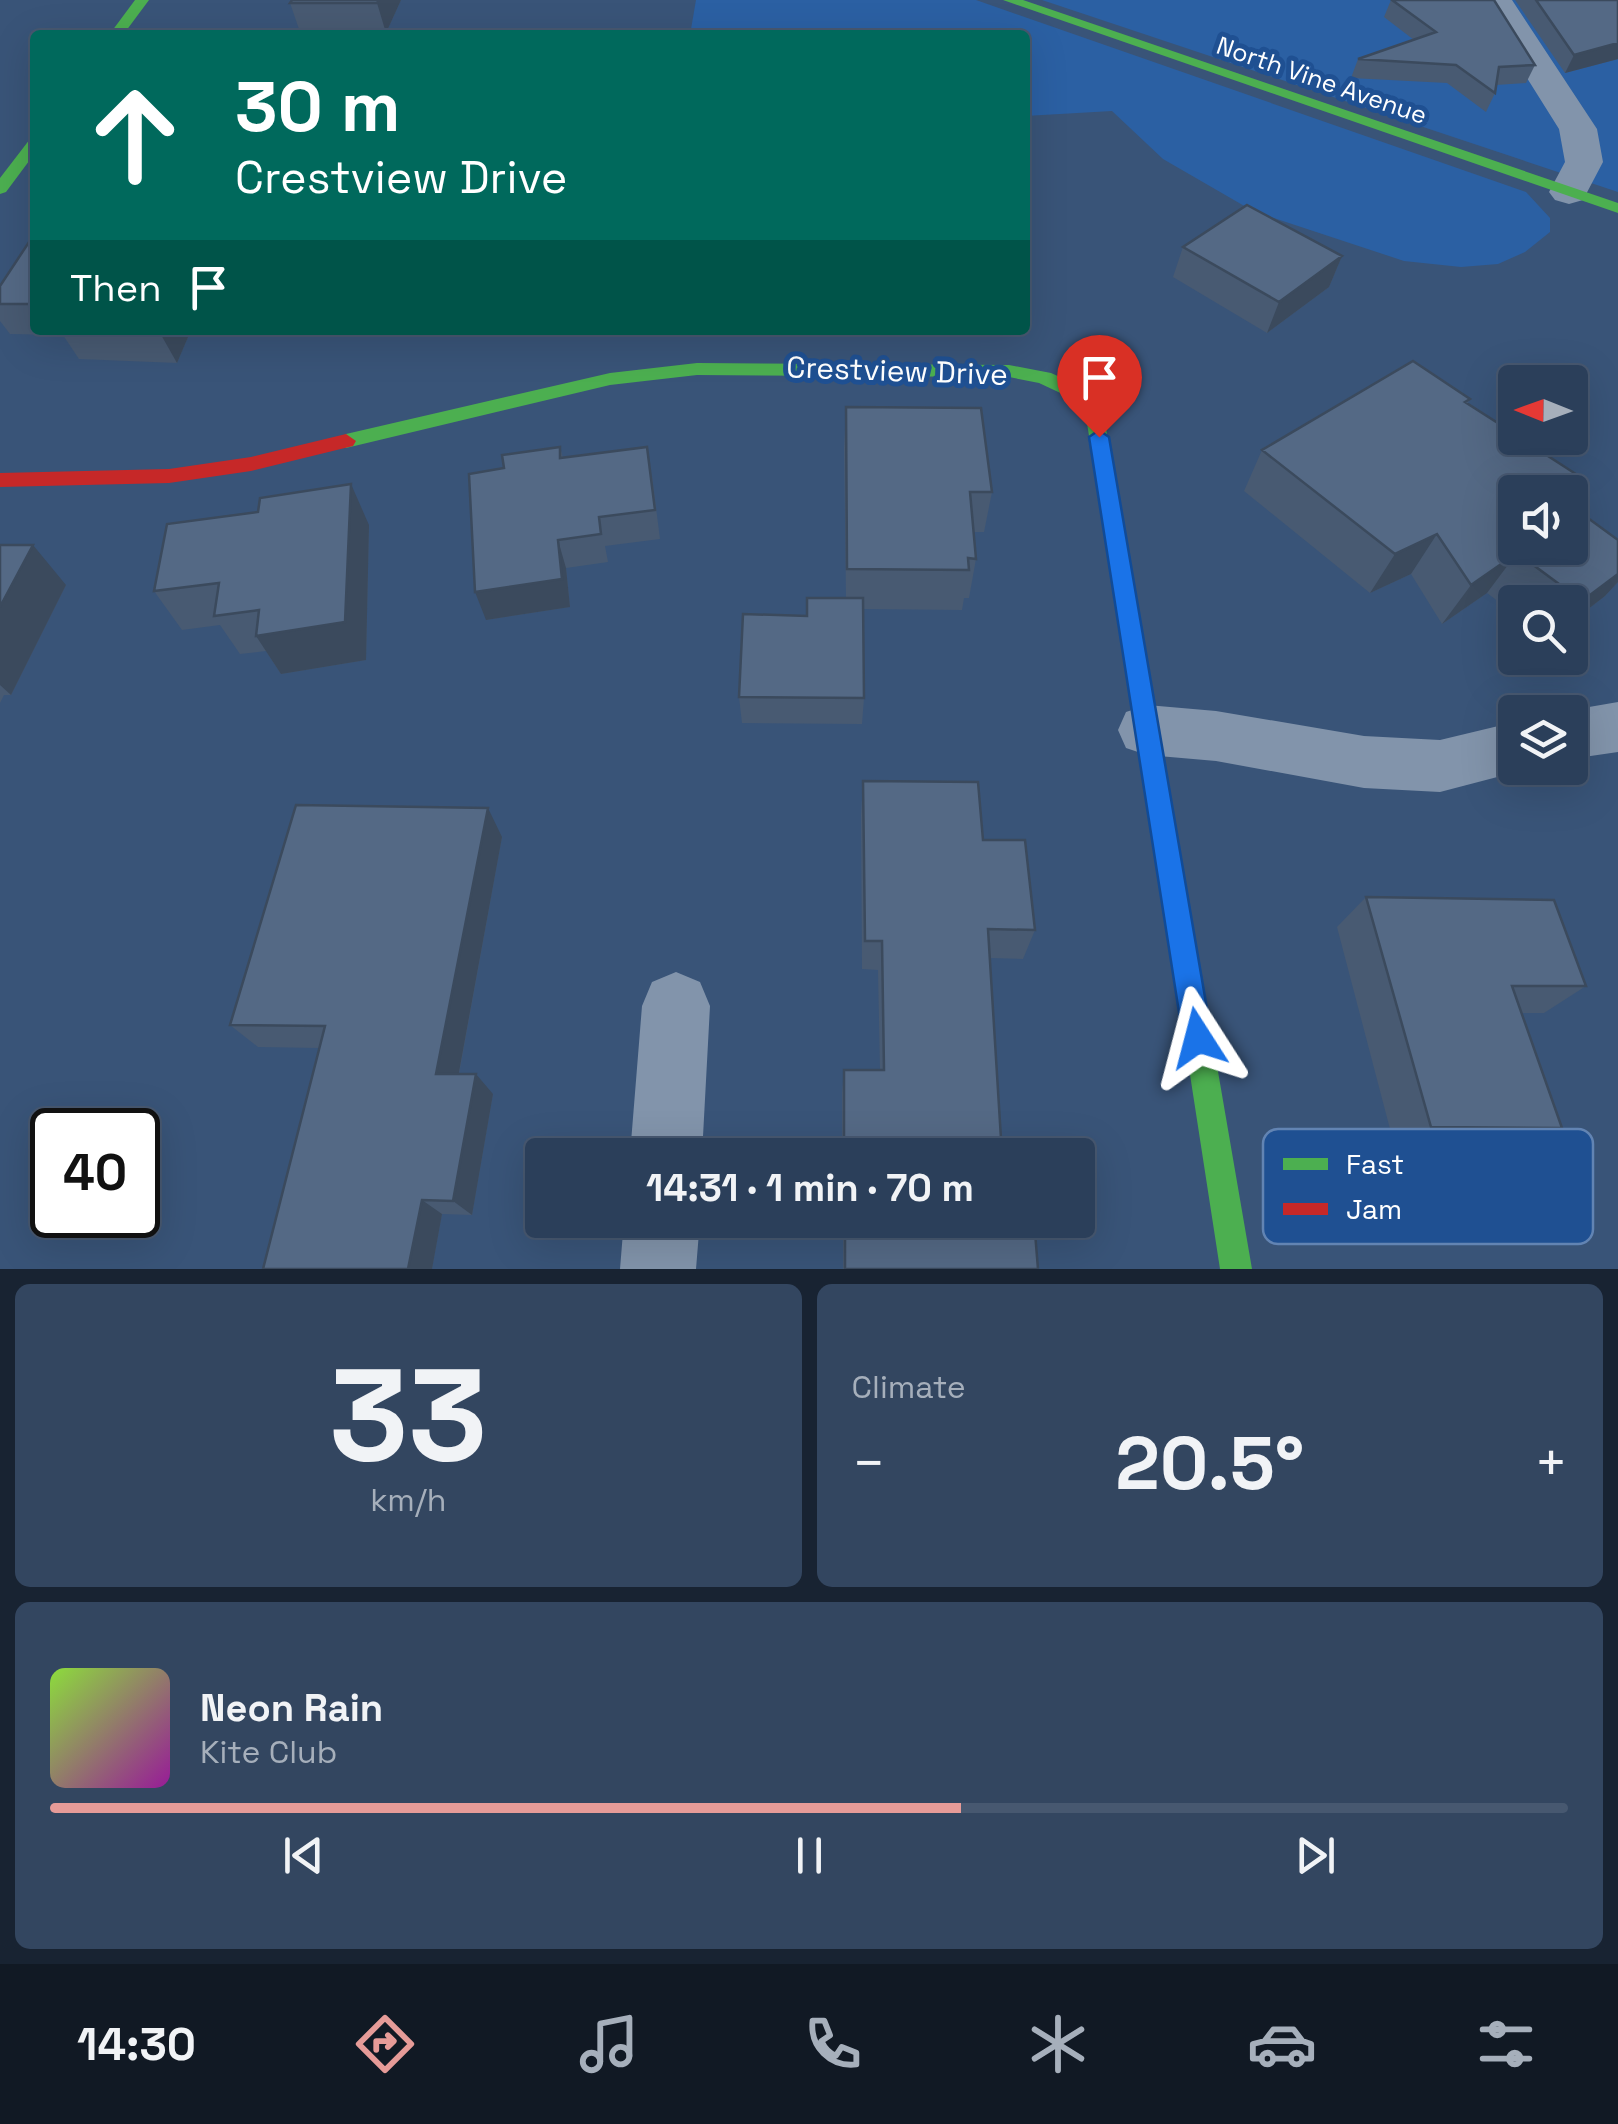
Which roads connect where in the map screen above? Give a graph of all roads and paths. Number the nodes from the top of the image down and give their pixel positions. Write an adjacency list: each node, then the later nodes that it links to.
1 (142, 0): 4 (street)
2 (1010, 0): 7 (street, North Vine Avenue)
3 (1495, 0): 7 (street)
4 (120, 30)
5 (30, 149): 6 (street)
6 (0, 189)
7 (1570, 192): 8 (street, North Vine Avenue)
8 (1618, 208)
9 (0, 480): 11 (street, Crestview Drive)
10 (1618, 726): 12 (street)
11 (1147, 730): 13 (street); 18 (street, Crestview Drive)
12 (1588, 731)
13 (1498, 752)
14 (676, 1006): 15 (street)
15 (667, 1138)
16 (661, 1238): 17 (street)
17 (658, 1269)
18 (1236, 1269)

